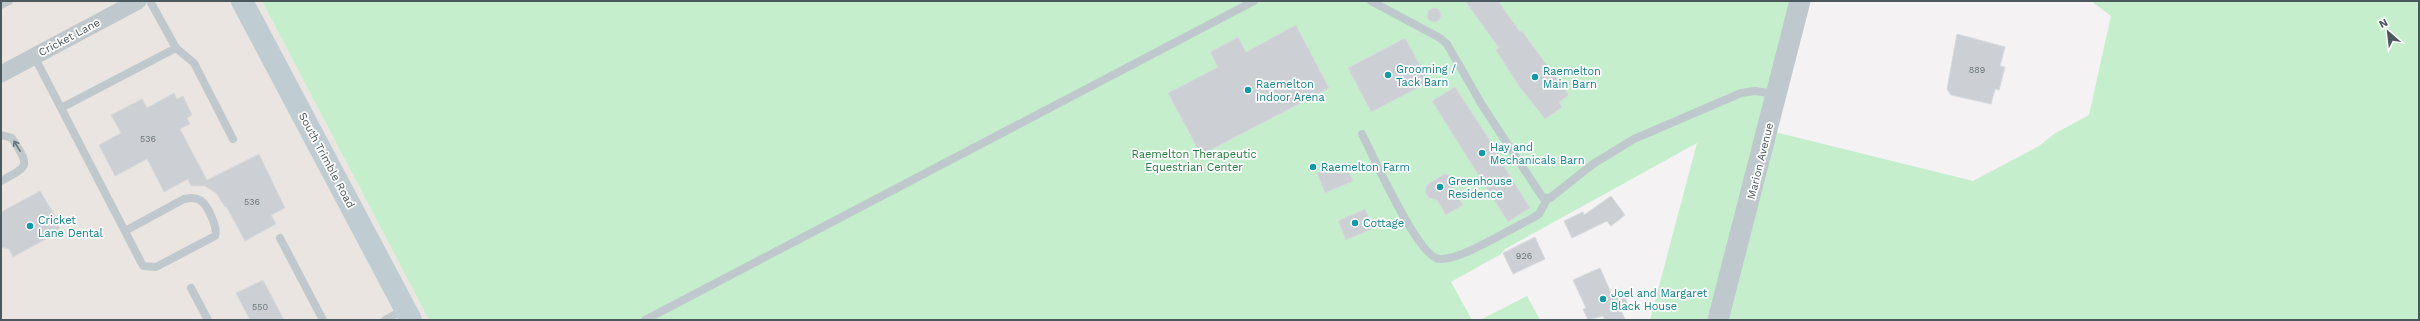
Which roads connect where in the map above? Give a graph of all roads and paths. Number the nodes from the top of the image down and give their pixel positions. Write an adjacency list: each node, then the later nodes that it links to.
1 (138, 1): 8 (street, Cricket Lane)
2 (150, 1): 7 (lane)
3 (242, 1): 20 (main road, South Trimble Road)
4 (1254, 1): 24 (lane)
5 (1371, 1): 16 (lane)
6 (1800, 1): 10 (street, Marion Avenue)
7 (176, 48): 11 (lane); 14 (lane)
8 (34, 56): 9 (street, Cricket Lane); 11 (lane)
9 (1, 74)
10 (1776, 94): 16 (lane); 25 (street, Marion Avenue)
11 (61, 108): 17 (lane)
12 (1362, 134): 16 (lane)
13 (1, 135): 15 (lane, one-way to 13)
14 (233, 139)
15 (1, 181)
16 (1547, 199)
17 (125, 231): 17 (lane)
18 (280, 238): 22 (lane)
19 (191, 288): 21 (lane)
20 (408, 315): 23 (lane)
21 (208, 320)
22 (323, 320)
23 (385, 320)
24 (645, 320)
25 (1718, 320)

